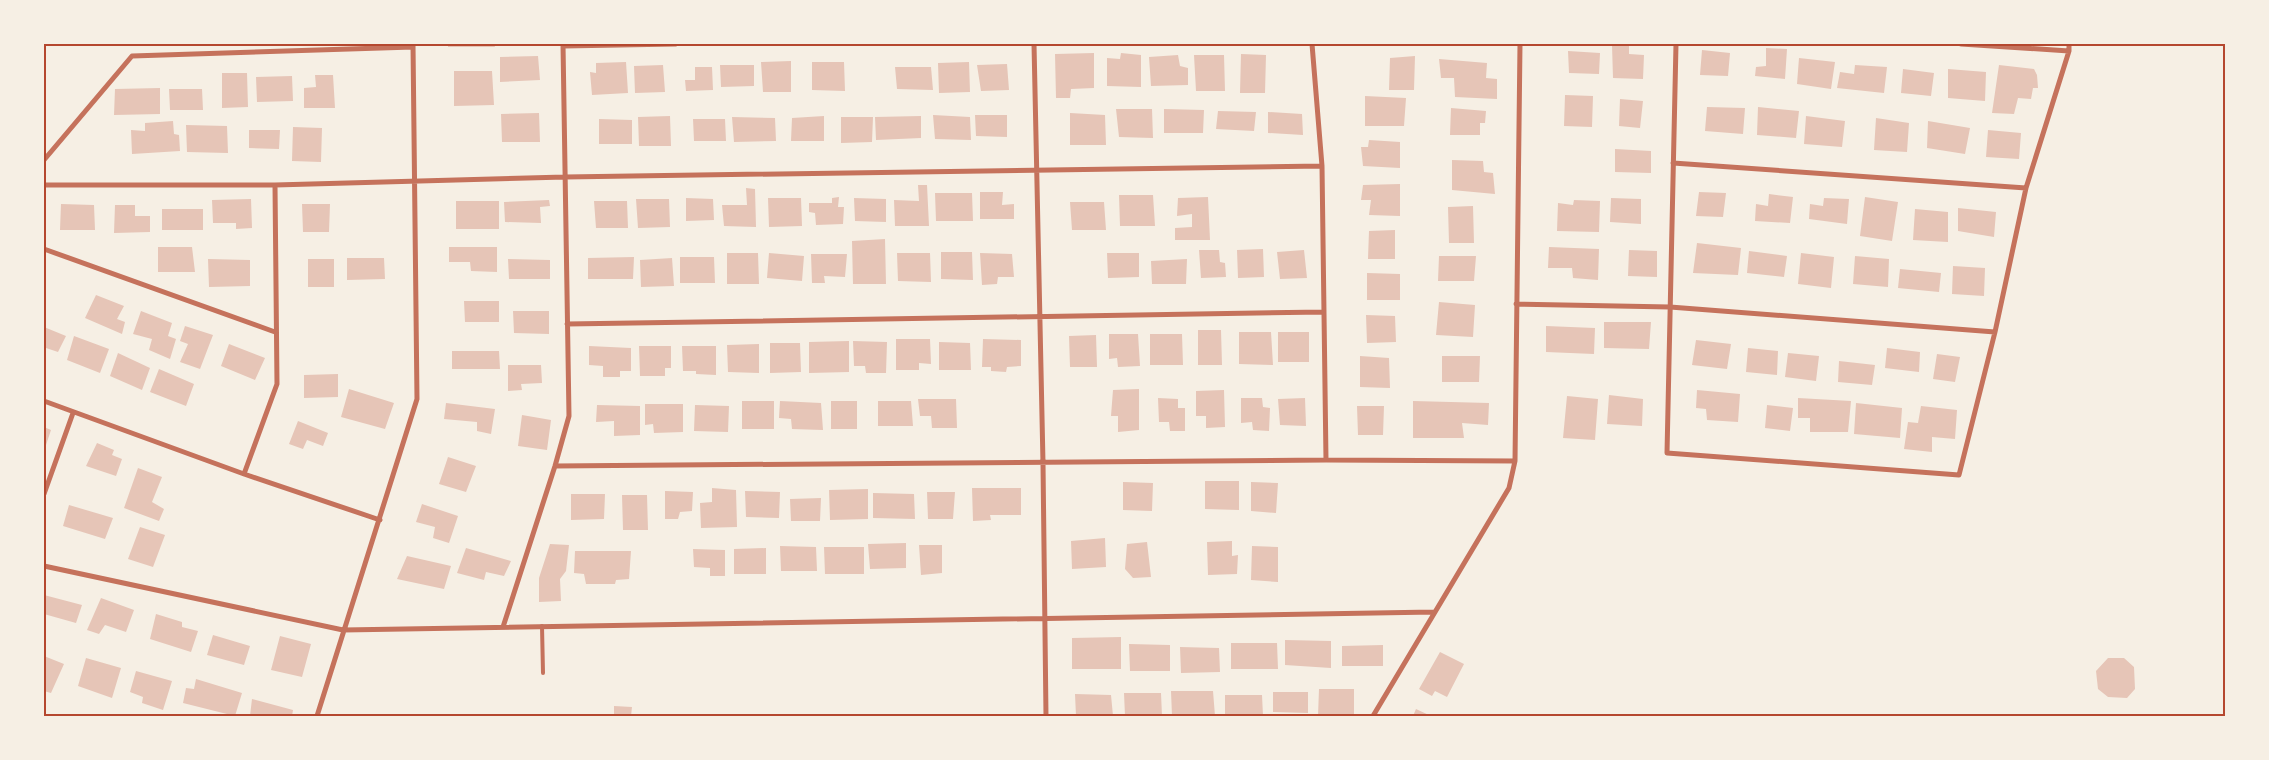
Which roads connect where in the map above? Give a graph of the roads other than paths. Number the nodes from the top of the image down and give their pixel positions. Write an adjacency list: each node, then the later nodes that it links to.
1 (271, 44): 11 (street)
2 (676, 44): 10 (street)
3 (1034, 44): 16 (street)
4 (1312, 44): 15 (street)
5 (1520, 44): 23 (street)
6 (1676, 44): 14 (street)
7 (1961, 44): 12 (street)
8 (2069, 44): 12 (street)
9 (413, 45): 11 (street); 18 (street)
10 (563, 45): 17 (street)
11 (272, 51): 13 (street)
12 (2069, 51): 21 (street)
13 (44, 160)
14 (1673, 163): 21 (street); 24 (street)
15 (1322, 166): 16 (street); 25 (street)
16 (1038, 169): 17 (street); 26 (street)
17 (565, 177): 18 (street); 27 (street)
18 (415, 181): 20 (street); 38 (street)
19 (44, 185): 20 (street)
20 (275, 185): 28 (street)
21 (2026, 188): 29 (street)
22 (44, 249): 28 (street)
23 (1516, 304): 24 (street); 33 (street)
24 (1670, 307): 29 (street); 29 (street)
25 (1324, 312): 26 (street); 32 (street)
26 (1040, 316): 27 (street); 34 (street)
27 (567, 324): 35 (street)
28 (275, 332): 36 (street)
29 (1996, 332)
30 (44, 401): 31 (street)
31 (73, 413): 36 (street); 37 (street)
32 (1326, 460): 33 (street); 34 (street)
33 (1515, 461): 40 (street)
34 (1043, 463): 35 (street); 41 (street)
35 (555, 466): 43 (street)
36 (244, 474): 38 (street)
37 (44, 494)
38 (380, 520): 44 (street)
39 (44, 566): 44 (street)
40 (1434, 612): 41 (street); 48 (street)
41 (1046, 618): 42 (street); 47 (street)
42 (542, 626): 43 (street); 45 (lane)
43 (503, 627): 44 (street)
44 (343, 630): 46 (street)
45 (543, 673)
46 (317, 716)
47 (1046, 716)
48 (1373, 716)

